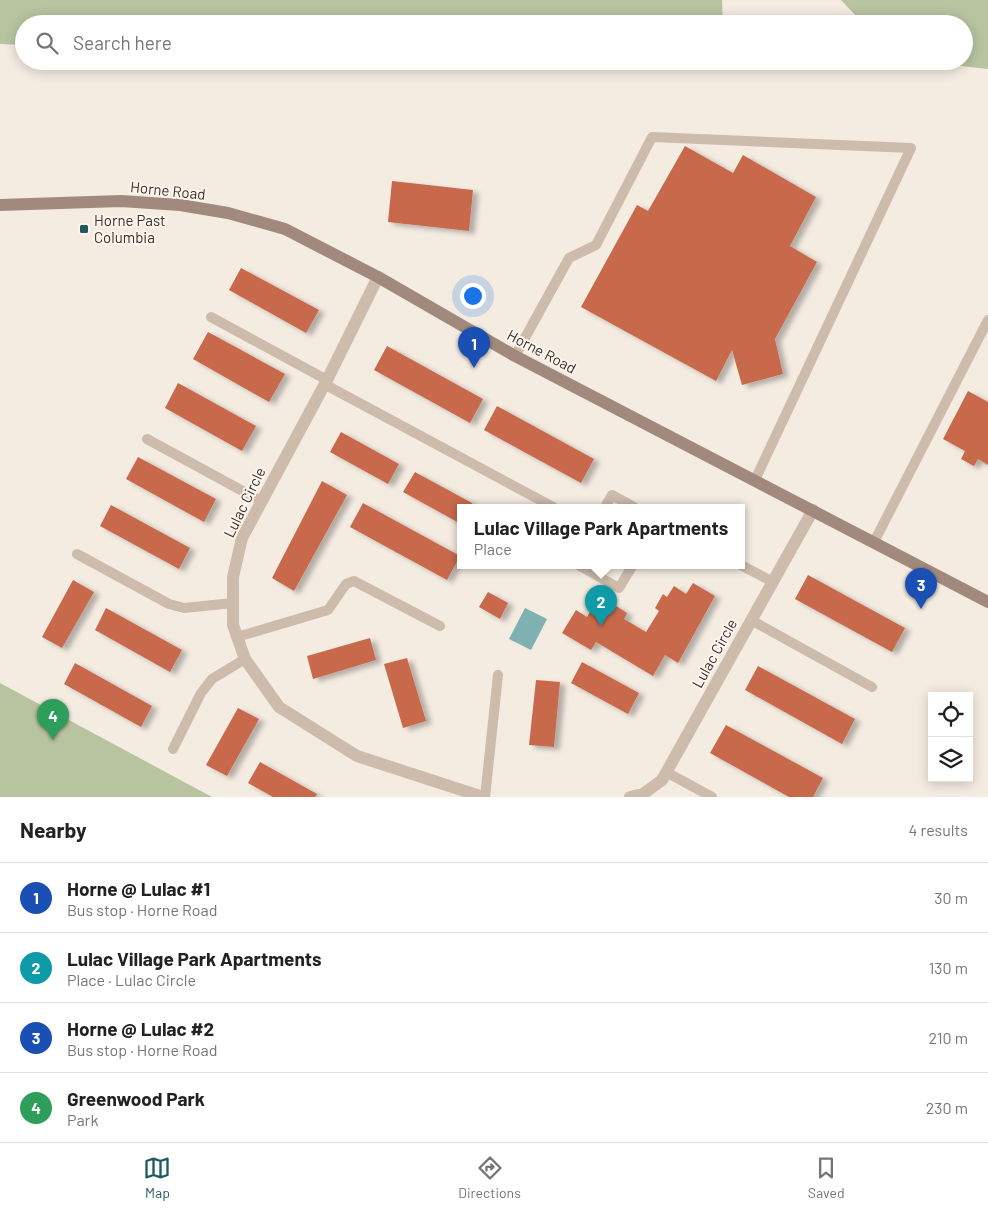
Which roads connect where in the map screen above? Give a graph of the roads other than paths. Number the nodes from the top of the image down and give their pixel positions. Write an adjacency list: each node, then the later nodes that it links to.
1 (0, 205): 2 (main road, Horne Road)
2 (378, 277): 5 (main road, Horne Road); 6 (street, Lulac Circle)
3 (211, 317): 6 (lane)
4 (988, 320): 14 (lane)
5 (515, 356): 8 (main road, Horne Road); 8 (lane)
6 (325, 382): 9 (street, Lulac Circle); 10 (lane)
7 (147, 439): 9 (lane)
8 (755, 480): 13 (main road, Horne Road)
9 (261, 501): 21 (street, Lulac Circle)
10 (548, 504)
11 (607, 504): 12 (lane)
12 (628, 504)
13 (813, 510): 14 (main road, Horne Road); 19 (street, Lulac Circle)
14 (874, 542): 20 (main road, Horne Road)
15 (77, 554): 21 (lane)
16 (745, 567): 19 (lane)
17 (585, 569): 18 (lane)
18 (631, 569)
19 (773, 582): 22 (street, Lulac Circle)
20 (988, 602)
21 (233, 603): 24 (street, Lulac Circle)
22 (752, 620): 27 (lane); 29 (street, Lulac Circle)
23 (440, 626): 24 (lane)
24 (237, 637): 25 (street, Lulac Circle)
25 (245, 659): 28 (lane); 30 (street, Lulac Circle)
26 (498, 675): 30 (lane)
27 (872, 687)
28 (172, 749)
29 (666, 772): 31 (street, Lulac Circle); 32 (lane)
30 (484, 797)
31 (630, 797)
32 (712, 797)

